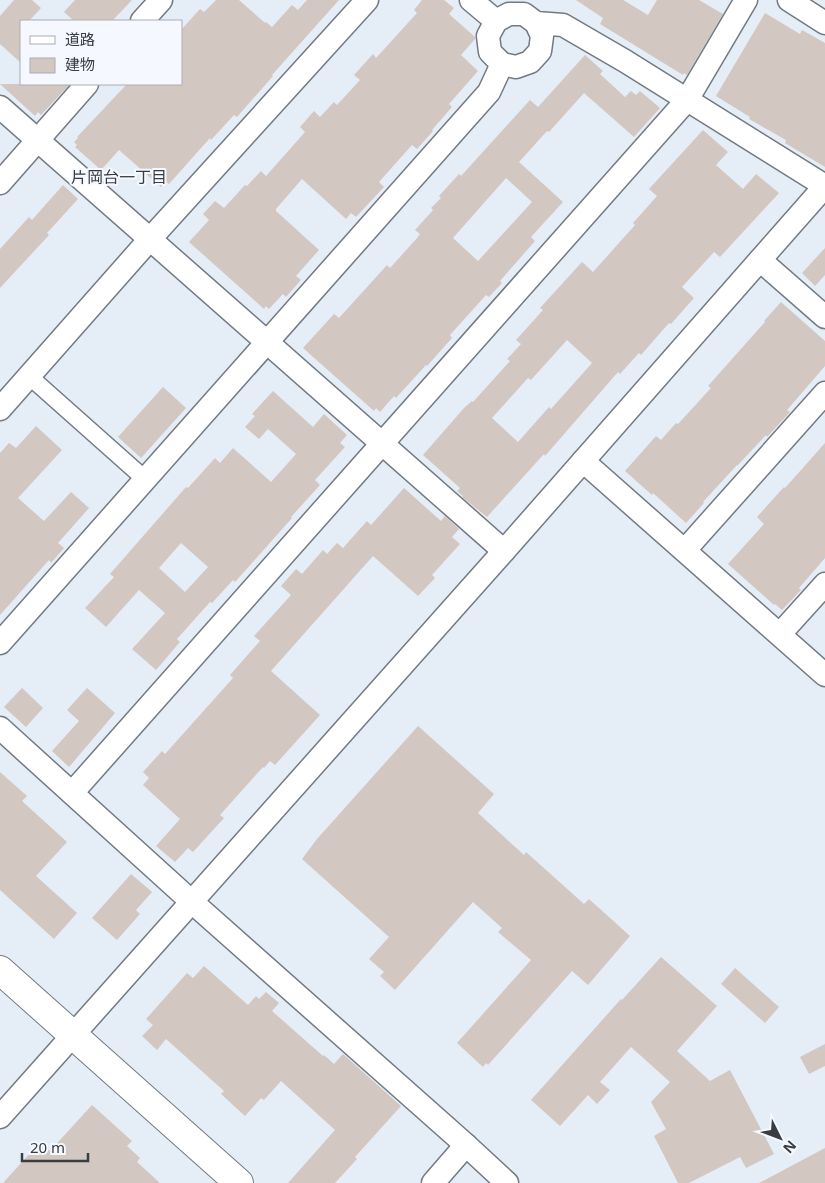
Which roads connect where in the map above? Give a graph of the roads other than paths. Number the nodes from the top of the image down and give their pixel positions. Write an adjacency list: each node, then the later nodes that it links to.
1 (161, 0): 6 (street)
2 (367, 0): 17 (street)
3 (471, 0): 7 (street)
4 (746, 0): 12 (street)
5 (789, 0): 9 (street)
6 (143, 20)
7 (496, 21): 8 (street); 10 (street)
8 (536, 23): 10 (street); 12 (street)
9 (825, 24)
10 (502, 64): 20 (street)
11 (86, 85): 14 (street)
12 (687, 100): 16 (street); 24 (street)
13 (0, 107): 14 (street)
14 (38, 140): 15 (street); 17 (street)
15 (0, 183)
16 (825, 186): 18 (street)
17 (150, 239): 20 (street); 21 (street)
18 (760, 260): 19 (street); 25 (street)
19 (825, 317)
20 (267, 342): 24 (street); 26 (street)
21 (30, 376): 23 (street); 26 (street)
22 (825, 393): 28 (street)
23 (0, 409)
24 (381, 443): 27 (street); 34 (street)
25 (583, 460): 27 (street); 28 (street)
26 (146, 480): 31 (street)
27 (504, 550): 35 (street)
28 (685, 550): 30 (street)
29 (825, 584): 30 (street)
30 (780, 634): 32 (street)
31 (0, 643)
32 (825, 675)
33 (0, 728): 34 (street)
34 (72, 793): 35 (street)
35 (192, 902): 37 (street); 39 (street)
36 (0, 970): 37 (street)
37 (72, 1035): 38 (street); 40 (street)
38 (0, 1117)
39 (466, 1145): 41 (street); 42 (street)
40 (239, 1183)
41 (433, 1183)
42 (507, 1183)

